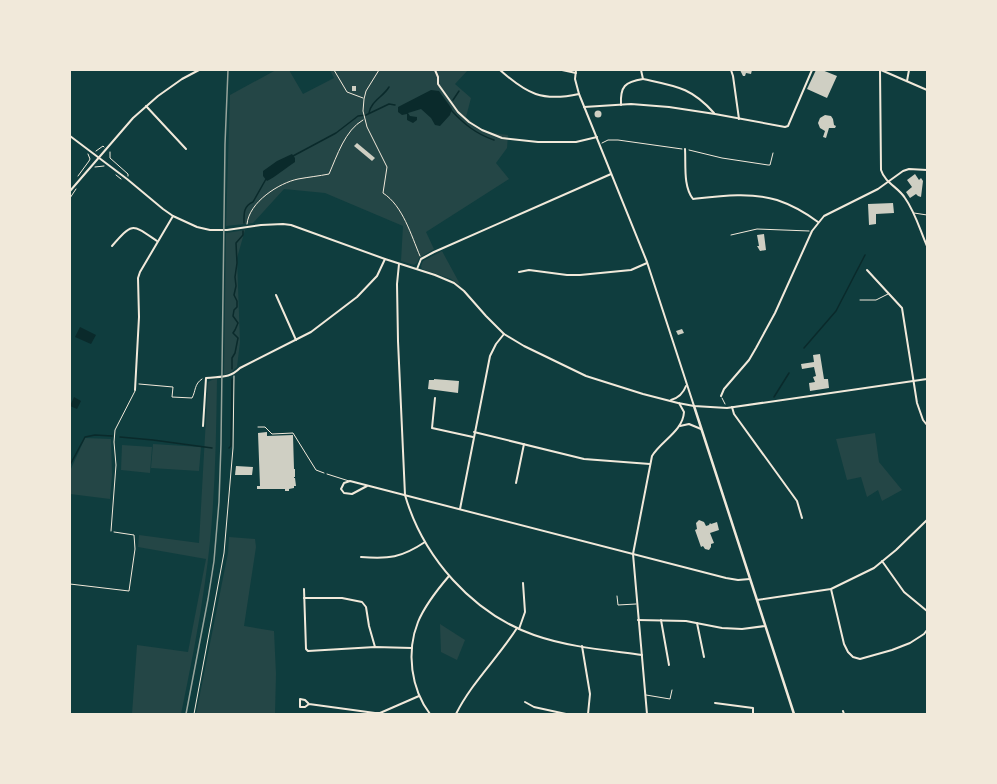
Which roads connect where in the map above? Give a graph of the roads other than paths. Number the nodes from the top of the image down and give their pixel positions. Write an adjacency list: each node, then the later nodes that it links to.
1 (199, 70): 16 (street)
2 (435, 70): 21 (street)
3 (500, 70): 14 (street)
4 (562, 70): 10 (street)
5 (641, 70): 11 (street)
6 (731, 70): 19 (street)
7 (812, 70): 19 (street)
8 (881, 70): 12 (street); 27 (street)
9 (909, 70): 12 (street)
10 (576, 71): 14 (street)
11 (643, 78): 15 (street); 18 (street)
12 (907, 81): 13 (street)
13 (927, 90)
14 (579, 94): 17 (street)
15 (621, 105): 17 (street); 18 (street)
16 (146, 106): 22 (street); 24 (street)
17 (584, 107): 21 (street)
18 (715, 114): 19 (street)
19 (739, 119)
20 (70, 136): 24 (street)
21 (597, 137): 26 (street)
22 (186, 149)
23 (685, 149): 32 (street)
24 (99, 157): 28 (street); 31 (street)
25 (927, 170): 27 (street)
26 (611, 174): 37 (street); 39 (street)
27 (888, 181): 29 (street); 32 (street)
28 (70, 191)
29 (913, 213): 30 (lane); 35 (street)
30 (927, 215)
31 (172, 216): 33 (street); 36 (street)
32 (818, 222): 51 (street)
33 (157, 241): 34 (street); 50 (street)
34 (112, 246)
35 (927, 246)
36 (385, 259): 38 (street); 46 (street)
37 (647, 262): 41 (street); 49 (street)
38 (399, 264): 39 (street); 69 (street)
39 (417, 269): 45 (street)
40 (867, 270): 42 (street)
41 (519, 272)
42 (888, 294): 44 (lane); 48 (street)
43 (276, 295): 46 (street)
44 (860, 300)
45 (504, 334): 53 (street); 61 (street)
46 (296, 340): 58 (street)
47 (927, 379): 48 (street)
48 (913, 381): 56 (street); 57 (street)
49 (687, 385): 53 (street); 55 (street)
50 (135, 390): 73 (lane)
51 (721, 396)
52 (435, 398): 62 (street)
53 (669, 401): 54 (street)
54 (678, 403): 55 (street); 59 (street)
55 (694, 406): 56 (street); 60 (street)
56 (732, 407): 71 (street)
57 (927, 425)
58 (203, 426)
59 (680, 426): 60 (street); 64 (street)
60 (701, 429): 79 (street)
61 (474, 432): 62 (street); 63 (street)
62 (473, 438): 70 (street)
63 (524, 444): 64 (street); 67 (street)
64 (650, 464): 75 (street)
65 (327, 474): 66 (lane)
66 (350, 481): 68 (street); 68 (street)
67 (516, 483)
68 (367, 486): 69 (street)
69 (405, 495): 70 (street); 74 (street)
70 (460, 509): 75 (street)
71 (802, 518)
72 (927, 520): 77 (street)
73 (112, 531)
74 (425, 542): 76 (street); 78 (street)
75 (633, 554): 79 (street); 86 (street)
76 (361, 557)
77 (882, 562): 82 (street); 87 (street)
78 (449, 576): 92 (street); 96 (street)
79 (750, 579): 85 (street)
80 (523, 583): 92 (street)
81 (304, 589): 84 (street)
82 (831, 589): 85 (street); 93 (street)
83 (618, 596): 86 (lane)
84 (304, 598): 95 (street); 95 (street)
85 (757, 600): 91 (street)
86 (637, 604): 88 (street)
87 (927, 611)
88 (638, 620): 89 (street); 97 (street)
89 (661, 620): 90 (street); 99 (street)
90 (697, 623): 91 (street); 98 (street)
91 (766, 626): 117 (street)
92 (518, 629): 94 (street); 112 (street)
93 (927, 630)
94 (582, 646): 97 (street); 114 (street)
95 (375, 647): 96 (street)
96 (412, 648): 102 (street)
97 (642, 655): 101 (street)
98 (704, 657)
99 (669, 665)
100 (672, 690): 101 (lane)
101 (645, 695): 115 (street)
102 (420, 696): 107 (street); 111 (street)
103 (524, 702): 113 (street)
104 (715, 703): 116 (street)
105 (309, 704): 105 (street); 106 (street)
106 (343, 709): 107 (street); 109 (street)
107 (387, 710): 110 (street)
108 (843, 710): 118 (street)
109 (343, 714)
110 (388, 714)
111 (430, 714)
112 (456, 714)
113 (566, 714)
114 (588, 714)
115 (647, 714)
116 (753, 714)
117 (794, 714)
118 (844, 714)

